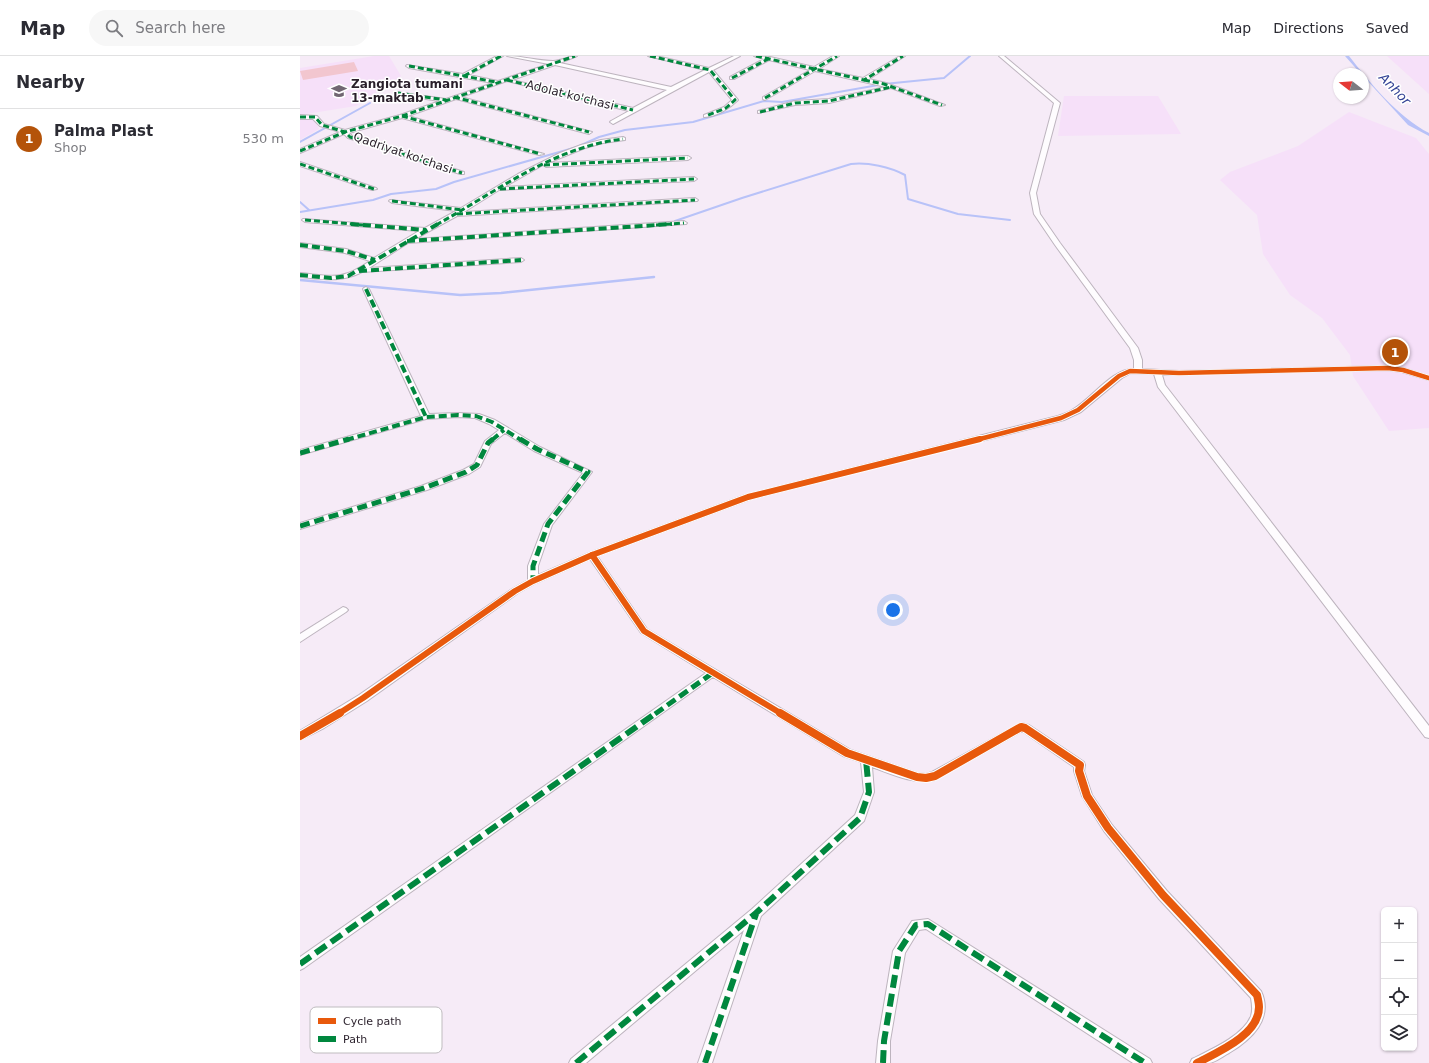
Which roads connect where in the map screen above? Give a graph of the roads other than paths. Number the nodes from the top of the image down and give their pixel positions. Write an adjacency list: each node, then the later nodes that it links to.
1 (501, 56): 15 (street)
2 (509, 56): 11 (street)
3 (575, 56): 11 (street)
4 (650, 56): 14 (street)
5 (738, 56): 14 (street)
6 (756, 56): 10 (street)
7 (837, 56): 13 (street)
8 (903, 56): 18 (street)
9 (1001, 56): 59 (street)
10 (771, 57): 13 (street); 16 (street)
11 (556, 62): 17 (street); 21 (street)
12 (409, 66): 15 (street)
13 (814, 69): 18 (street); 24 (street)
14 (710, 70): 21 (street); 30 (street)
15 (464, 76): 19 (street)
16 (732, 78)
17 (507, 80): 19 (street); 27 (street, Adolat ko'chasi)
18 (864, 80): 20 (street)
19 (498, 82): 23 (street)
20 (891, 87): 26 (street); 28 (street)
21 (672, 89): 27 (street)
22 (398, 93): 25 (street)
23 (454, 97): 25 (street); 34 (street)
24 (765, 98)
25 (447, 100): 29 (street)
26 (942, 105)
27 (633, 110): 32 (street)
28 (760, 112)
29 (402, 116): 33 (street); 37 (street)
30 (706, 116)
31 (300, 117): 33 (street)
32 (613, 122)
33 (345, 132): 36 (street); 41 (street, Qadriyat ko'chasi)
34 (590, 132)
35 (623, 139): 40 (street)
36 (300, 152)
37 (541, 154)
38 (688, 158): 40 (street)
39 (300, 164): 43 (street)
40 (541, 165): 44 (street)
41 (462, 173)
42 (694, 179): 44 (street)
43 (374, 189)
44 (498, 189): 47 (street)
45 (694, 200): 48 (street)
46 (392, 201): 47 (street)
47 (462, 210): 48 (street)
48 (455, 214): 51 (street)
49 (304, 220): 51 (street)
50 (684, 223): 52 (street)
51 (426, 230): 52 (street)
52 (405, 241): 54 (street)
53 (300, 245): 54 (street)
54 (375, 260): 56 (street)
55 (521, 260): 56 (street)
56 (360, 271): 57 (street)
57 (300, 275)
58 (366, 289): 62 (street)
59 (1138, 371): 60 (street); 66 (street)
60 (1157, 372): 61 (street); 71 (street)
61 (1429, 378)
62 (426, 417): 63 (street); 64 (street)
63 (504, 430): 65 (street); 67 (street)
64 (300, 453)
65 (300, 526)
66 (592, 555): 67 (street); 70 (street)
67 (533, 581): 72 (street)
68 (343, 610): 69 (street)
69 (300, 639)
70 (714, 672): 73 (street); 75 (street)
71 (1429, 734)
72 (300, 736)
73 (866, 760): 74 (street); 80 (street)
74 (756, 913): 76 (street); 77 (street)
75 (300, 964)
76 (576, 1063)
77 (705, 1063)
78 (883, 1063): 79 (street)
79 (1145, 1063)
80 (1197, 1063)

